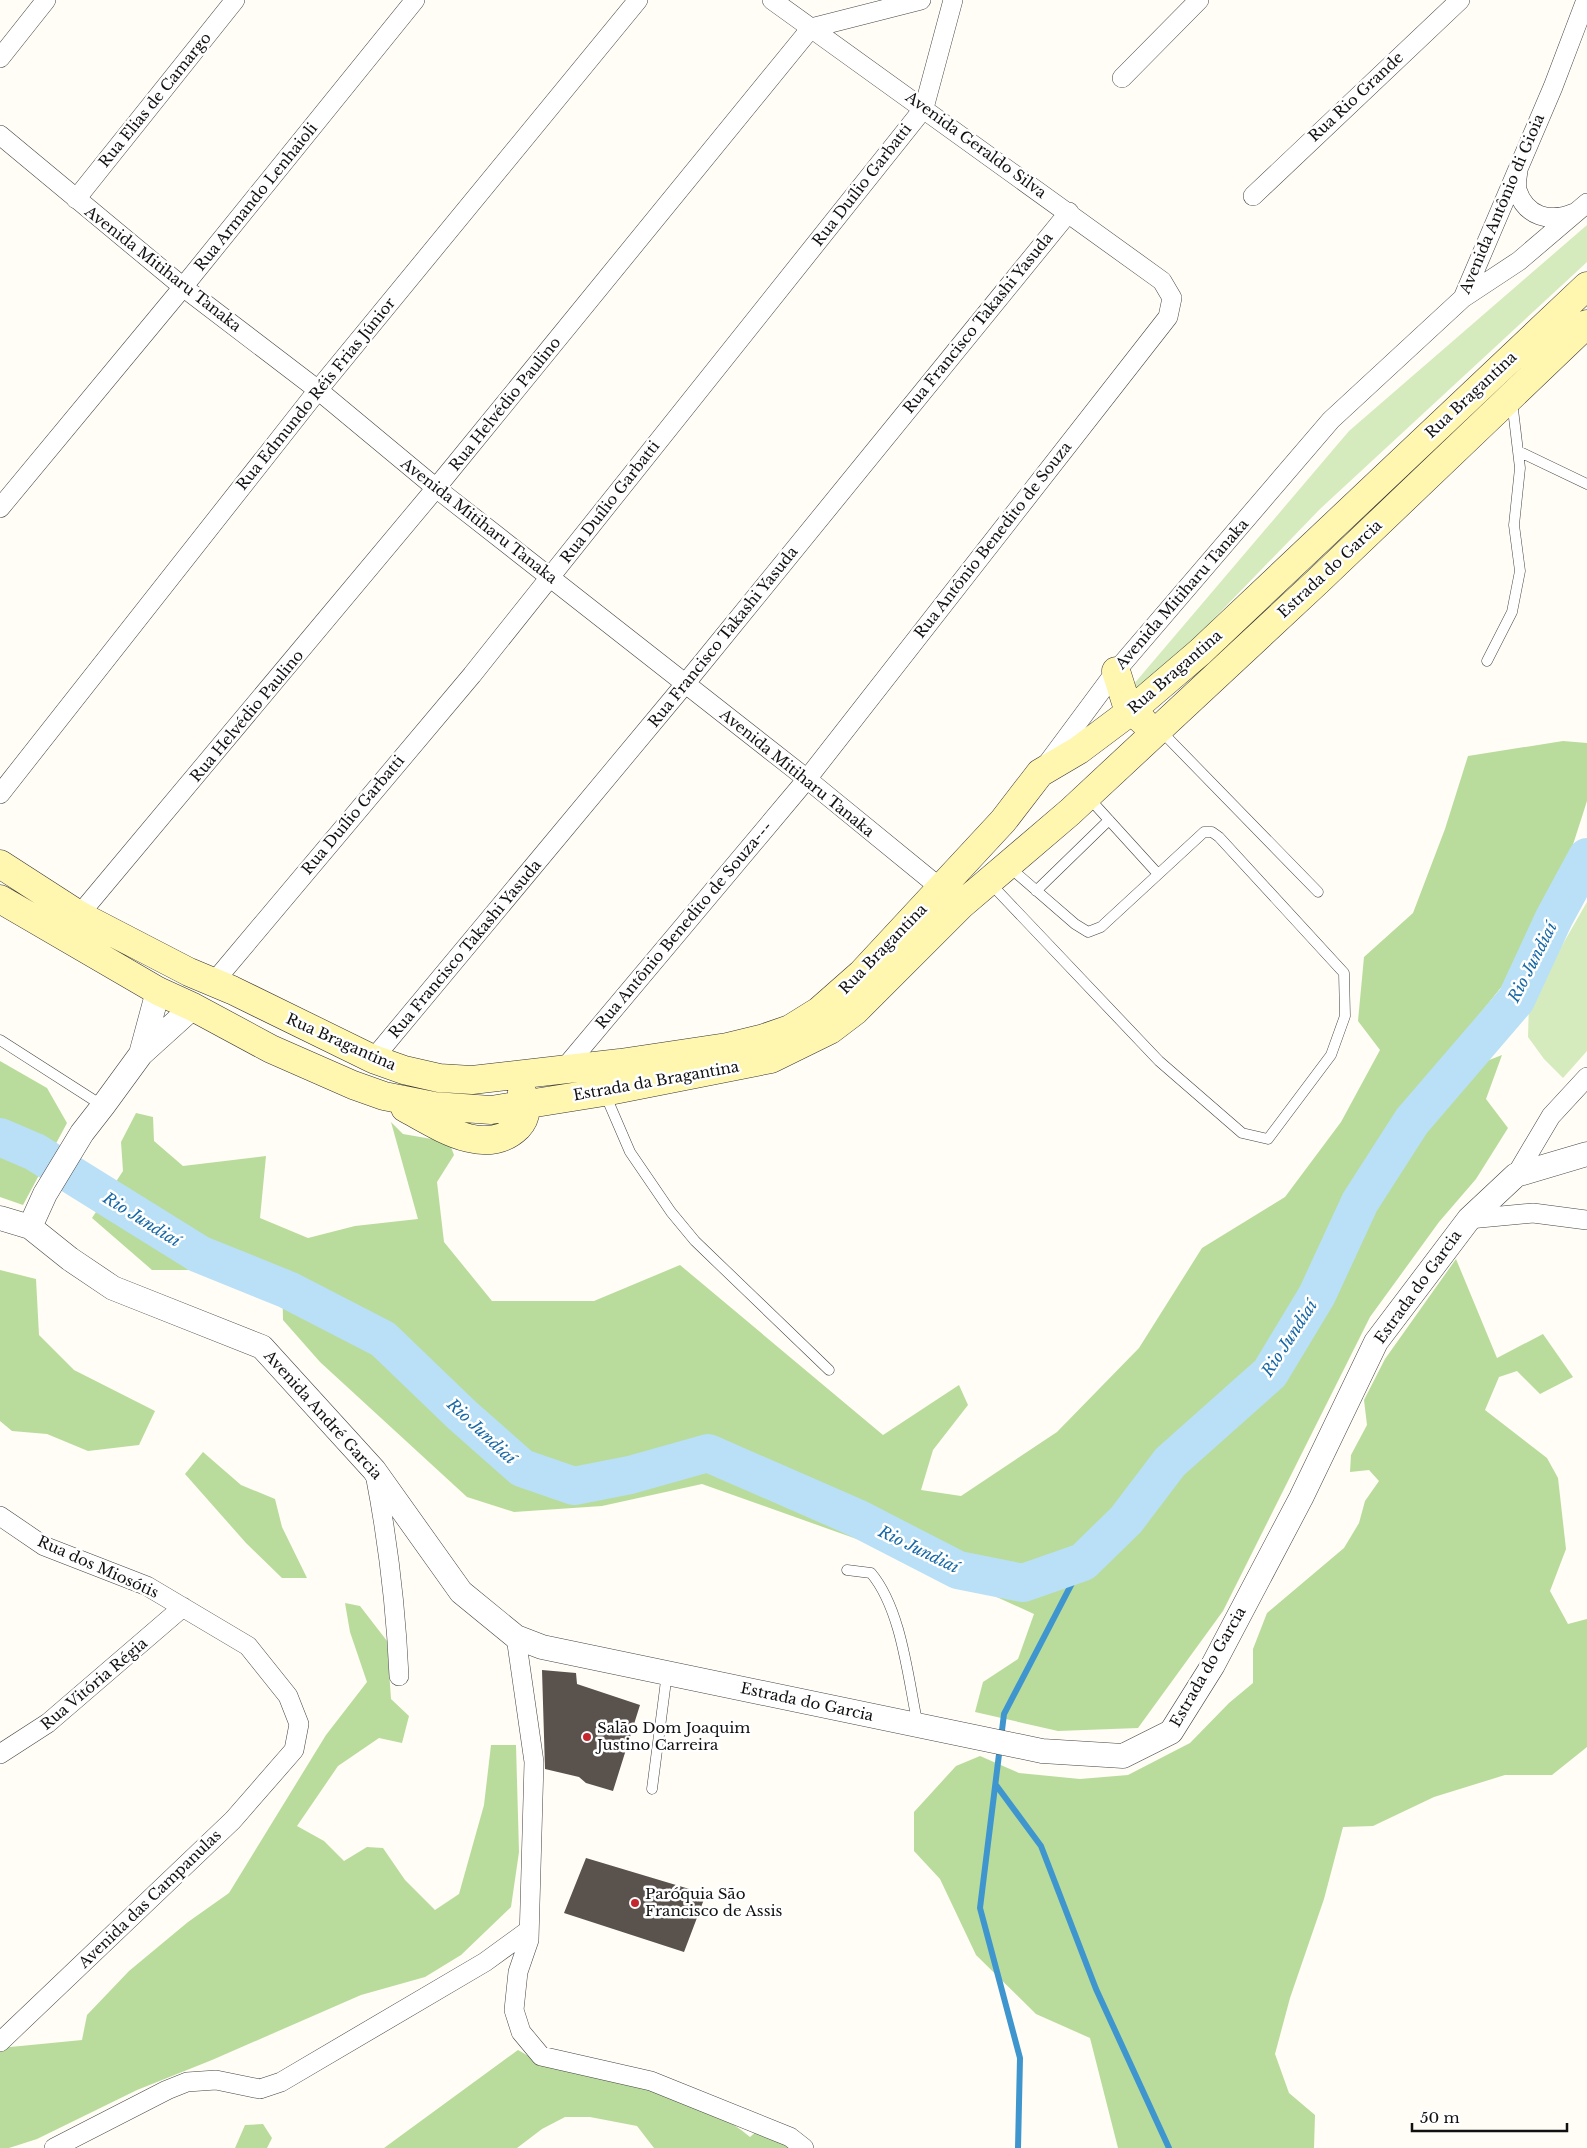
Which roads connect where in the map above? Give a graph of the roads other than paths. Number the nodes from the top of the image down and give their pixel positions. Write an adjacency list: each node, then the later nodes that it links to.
1 (46, 0): 12 (street)
2 (234, 0): 18 (street, Rua Elias de Camargo)
3 (415, 0): 22 (street, Rua Armando Lenhaioli)
4 (638, 0): 26 (street, Rua Edmundo Réis Frias Júnior)
5 (772, 0): 11 (street, Avenida Geraldo Silva)
6 (921, 0): 11 (street)
7 (953, 0): 14 (street)
8 (1200, 0): 13 (street)
9 (1460, 0): 17 (street, Rua Rio Grande)
10 (1586, 0): 16 (street, Avenida Antônio di Gioia)
11 (811, 28): 14 (street, Avenida Geraldo Silva); 31 (street, Rua Helvédio Paulino)
12 (0, 58)
13 (1122, 78)
14 (924, 108): 20 (street, Avenida Geraldo Silva); 33 (street, Rua Duílio Garbatti)
15 (0, 135): 18 (street, Avenida Mitiharu Tanaka)
16 (1518, 170): 19 (street); 24 (street, Avenida Antônio di Gioia)
17 (1254, 196)
18 (76, 199): 22 (street, Avenida Mitiharu Tanaka)
19 (1582, 208): 24 (street)
20 (1069, 212): 23 (street, Avenida Geraldo Silva); 36 (street, Rua Francisco Takashi Yasuda)
21 (1587, 286): 37 (main road, Rua Bragantina)
22 (183, 287): 26 (street, Avenida Mitiharu Tanaka); 32 (street, Rua Armando Lenhaioli)
23 (1172, 298): 41 (street, Rua Antônio Benedito de Souza)
24 (1463, 298): 28 (street, Avenida Antônio di Gioia)
25 (1587, 324): 27 (main road, Estrada do Garcia)
26 (318, 390): 31 (street, Avenida Mitiharu Tanaka); 42 (street, Rua Edmundo Réis Frias Júnior)
27 (1512, 395): 29 (lane); 38 (main road, Estrada do Garcia)
28 (1331, 420): 35 (street, Avenida Mitiharu Tanaka)
29 (1518, 450): 30 (lane); 34 (lane)
30 (1587, 484)
31 (436, 488): 33 (street, Avenida Mitiharu Tanaka); 52 (street, Rua Helvédio Paulino)
32 (0, 508)
33 (551, 578): 36 (street, Avenida Mitiharu Tanaka); 53 (street, Rua Duílio Garbatti)
34 (1487, 661)
35 (1116, 672): 37 (main road); 40 (street, Avenida Mitiharu Tanaka)
36 (685, 684): 41 (street, Avenida Mitiharu Tanaka); 57 (street, Rua Francisco Takashi Yasuda)
37 (1131, 711): 38 (main road); 39 (main road, Rua Bragantina)
38 (1159, 729): 43 (main road, Estrada do Garcia); 49 (lane)
39 (1079, 750): 40 (main road, Rua Bragantina); 43 (main road)
40 (1040, 773): 50 (main road, Rua Bragantina)
41 (807, 778): 50 (street, Avenida Mitiharu Tanaka); 59 (street, Rua Antônio Benedito de Souza---)
42 (0, 794)
43 (1078, 804): 44 (lane); 46 (main road, Estrada da Bragantina)
44 (1109, 820): 47 (lane); 48 (lane)
45 (0, 864): 52 (main road, Rua Bragantina)
46 (998, 873): 47 (lane); 48 (lane); 50 (main road, Estrada da Bragantina)
47 (1158, 874): 48 (lane)
48 (1036, 891)
49 (1318, 892)
50 (951, 897): 58 (main road, Rua Bragantina); 62 (main road, Estrada da Bragantina)
51 (0, 898): 54 (main road)
52 (79, 915): 53 (main road, Rua Bragantina)
53 (213, 984): 57 (main road, Rua Bragantina)
54 (175, 999): 56 (street); 56 (street); 63 (main road, Estrada da Bragantina)
55 (0, 1040): 64 (lane)
56 (141, 1054): 64 (street)
57 (373, 1059): 60 (main road, Rua Bragantina)
58 (620, 1063): 59 (main road, Rua Bragantina); 62 (main road)
59 (562, 1071): 60 (main road, Rua Bragantina)
60 (514, 1076): 63 (main road)
61 (1587, 1077): 66 (street)
62 (604, 1092): 63 (main road, Estrada da Bragantina); 71 (lane)
63 (527, 1104)
64 (103, 1106): 70 (street)
65 (1587, 1154): 66 (street, Estrada do Garcia)
66 (1516, 1175): 68 (street, Estrada do Garcia)
67 (0, 1218): 70 (street, Avenida André Garcia)
68 (1469, 1219): 69 (street); 79 (street, Estrada do Garcia)
69 (1587, 1220)
70 (30, 1228): 72 (street, Avenida André Garcia)
71 (829, 1370)
72 (374, 1470): 76 (street, Avenida André Garcia); 78 (street)
73 (0, 1516): 75 (street, Rua dos Miosótis)
74 (847, 1570): 79 (lane)
75 (183, 1607): 80 (street, Rua dos Miosótis); 81 (street, Rua Vitória Régia)
76 (516, 1637): 77 (street, Estrada do Garcia); 83 (street)
77 (667, 1673): 79 (street, Estrada do Garcia); 82 (lane)
78 (399, 1676)
79 (918, 1726)
80 (294, 1750): 84 (street, Avenida das Campanulas)
81 (0, 1754)
82 (652, 1789)
83 (529, 1930): 85 (street); 86 (street)
84 (0, 2042)
85 (54, 2148)
86 (804, 2148)

